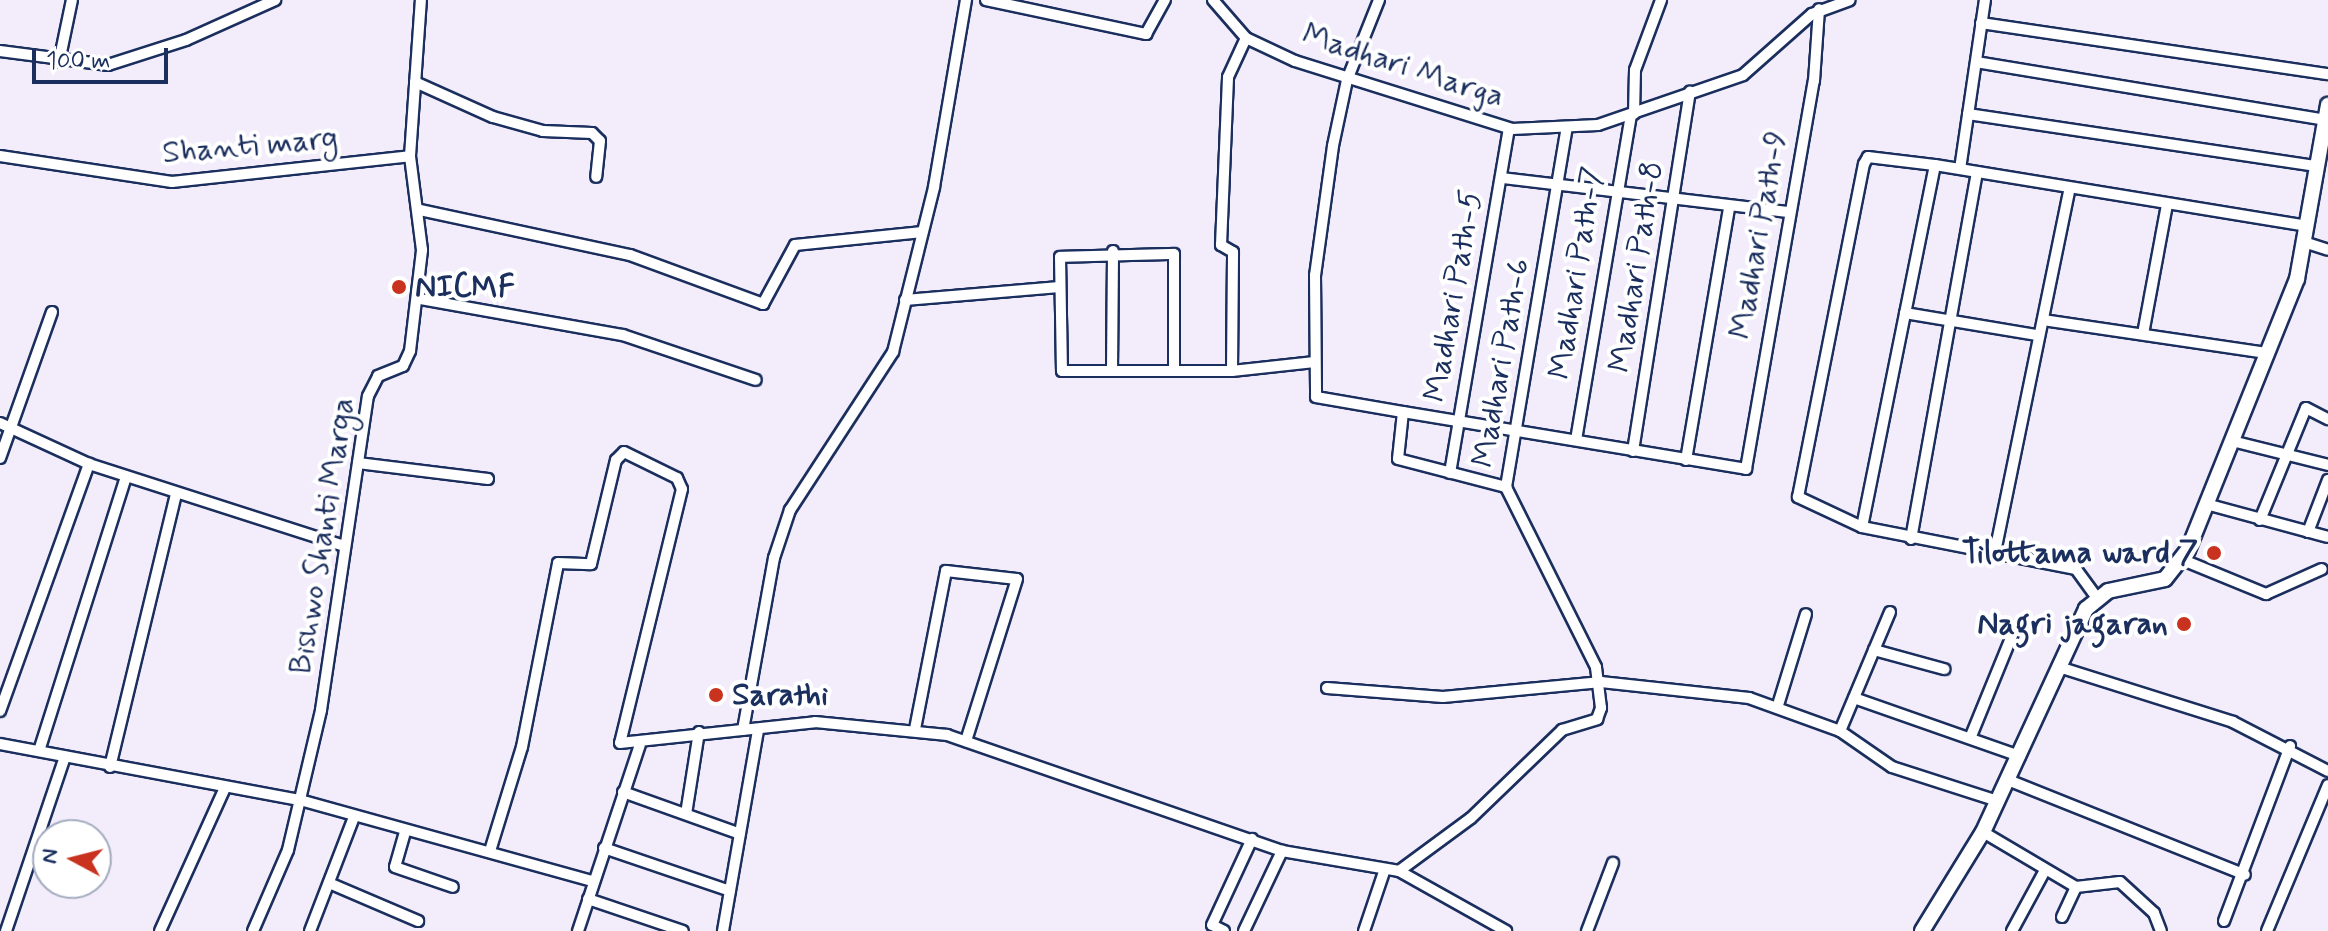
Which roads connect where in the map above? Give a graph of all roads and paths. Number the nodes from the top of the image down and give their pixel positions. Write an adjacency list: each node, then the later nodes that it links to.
1 (72, 0): 18 (street)
2 (251, 0): 14 (street)
3 (275, 0): 14 (street)
4 (421, 0): 22 (street, Bishwo Shanti Marga)
5 (966, 0): 47 (street)
6 (986, 0): 7 (street)
7 (1165, 0)
8 (1213, 0): 16 (street, Madhari Marga)
9 (1379, 0): 21 (street)
10 (1661, 0): 25 (street, Madhari Path-7)
11 (1850, 0): 13 (street, Madhari Marga)
12 (1985, 0): 15 (street)
13 (1819, 9): 23 (street, Madhari Marga); 45 (street, Madhari Path-9)
14 (250, 14): 18 (street)
15 (1981, 23): 19 (street); 20 (street)
16 (1246, 38): 21 (street, Madhari Marga); 64 (street)
17 (0, 51): 18 (street)
18 (59, 62)
19 (1976, 62): 26 (street); 27 (street)
20 (2328, 74)
21 (1347, 80): 29 (street, Madhari Marga); 61 (street)
22 (415, 82): 31 (street, Bishwo Shanti Marga); 36 (street)
23 (1690, 91): 25 (street, Madhari Marga); 41 (street, Madhari Path-8)
24 (2328, 105): 27 (street)
25 (1632, 114): 28 (street, Madhari Marga); 40 (street, Madhari Path-7)
26 (1968, 114): 33 (street); 34 (street)
27 (2326, 120): 33 (street)
28 (1567, 128): 29 (street, Madhari Marga); 38 (street, Madhari Path-6)
29 (1509, 129): 37 (street, Madhari Path-5)
30 (0, 156): 31 (street, Shanti marg)
31 (410, 156): 44 (street, Bishwo Shanti Marga)
32 (1935, 165): 34 (street); 55 (street); 88 (street)
33 (2318, 166): 46 (street)
34 (1960, 169): 35 (street)
35 (1977, 172): 39 (street); 56 (street)
36 (596, 177)
37 (1502, 178): 38 (street); 68 (street, Madhari Path-5)
38 (1559, 184): 40 (street); 70 (street, Madhari Path-6)
39 (2070, 188): 42 (street); 57 (street)
40 (1617, 191): 41 (street); 71 (street, Madhari Path-7)
41 (1674, 198): 43 (street); 73 (street, Madhari Path-8)
42 (2167, 204): 46 (street); 58 (street)
43 (1729, 208): 45 (street); 76 (street)
44 (420, 210): 47 (street); 52 (street, Bishwo Shanti Marga)
45 (1787, 212): 76 (street, Madhari Path-9)
46 (2306, 226): 48 (street)
47 (922, 232): 53 (street)
48 (2304, 242): 49 (street); 60 (street)
49 (2328, 250)
50 (1113, 251): 51 (street); 62 (street); 63 (street)
51 (1059, 287): 53 (street); 63 (street)
52 (420, 299): 65 (street); 77 (street, Bishwo Shanti Marga)
53 (905, 300): 109 (street)
54 (52, 312): 69 (street)
55 (1905, 313): 56 (street); 88 (street)
56 (1951, 319): 59 (street); 91 (street)
57 (2043, 320): 58 (street); 59 (street)
58 (2143, 334): 60 (street)
59 (2037, 335): 93 (street)
60 (2267, 353): 72 (street)
61 (1315, 362): 64 (street); 66 (street)
62 (1174, 369): 63 (street); 64 (street)
63 (1112, 370)
64 (1232, 371)
65 (756, 380)
66 (1403, 412): 68 (street); 80 (street)
67 (2328, 419): 74 (street)
68 (1458, 422): 70 (street); 80 (street, Madhari Path-5)
69 (5, 426): 75 (street); 78 (street)
70 (1514, 431): 71 (street); 84 (street, Madhari Path-6)
71 (1576, 440): 73 (street)
72 (2232, 441): 74 (street); 86 (street)
73 (1633, 451): 76 (street)
74 (2288, 455): 79 (street); 87 (street)
75 (0, 458)
76 (1686, 460)
77 (358, 463): 82 (street); 92 (street, Bishwo Shanti Marga)
78 (89, 464): 81 (street); 107 (street)
79 (2328, 465)
80 (1450, 473): 84 (street)
81 (126, 476): 85 (street); 118 (street)
82 (488, 479)
83 (2328, 480): 89 (street)
84 (1506, 487): 103 (street, Madhari Path-6)
85 (176, 494): 92 (street); 121 (street)
86 (2206, 504): 87 (street); 94 (street)
87 (2260, 520): 89 (street)
88 (1862, 527): 91 (street)
89 (2308, 532): 90 (street)
90 (2328, 537)
91 (1911, 539): 93 (street)
92 (345, 546): 127 (street, Bishwo Shanti Marga)
93 (1994, 557): 96 (street)
94 (2183, 560): 95 (street); 96 (street)
95 (2322, 569)
96 (2097, 598): 101 (street)
97 (1890, 612): 100 (street)
98 (1806, 614): 106 (street)
99 (2016, 626): 113 (street)
100 (1874, 650): 102 (street); 105 (street)
101 (2062, 668): 117 (street); 119 (street)
102 (1944, 669)
103 (1601, 682): 104 (street); 106 (street); 141 (street)
104 (1327, 688)
105 (1854, 698): 111 (street); 113 (street)
106 (1778, 705): 111 (street)
107 (0, 711)
108 (915, 729): 110 (street); 114 (street); 114 (street)
109 (743, 730): 110 (street); 112 (street)
110 (758, 730): 133 (street)
111 (1840, 731): 128 (street)
112 (699, 732): 116 (street); 129 (street)
113 (1971, 736): 119 (street)
114 (966, 741): 135 (street)
115 (0, 744): 118 (street)
116 (640, 745): 126 (street); 138 (street)
117 (2290, 746): 122 (street); 143 (street)
118 (39, 751): 120 (street)
119 (2020, 756): 123 (street)
120 (65, 757): 121 (street); 154 (street)
121 (110, 767): 125 (street)
122 (2328, 771)
123 (2008, 780): 128 (street); 143 (street)
124 (2328, 785): 168 (street)
125 (224, 790): 127 (street); 155 (street)
126 (623, 792): 129 (street); 136 (street)
127 (300, 800): 130 (street); 156 (street, Bishwo Shanti Marga)
128 (1998, 801): 132 (street)
129 (686, 814): 133 (street)
130 (354, 817): 131 (street); 145 (street)
131 (405, 832): 138 (street); 146 (street)
132 (1983, 832): 142 (street); 165 (street)
133 (740, 834): 148 (street)
134 (1283, 838): 137 (street)
135 (1252, 839): 137 (street); 160 (street)
136 (604, 848): 144 (street); 148 (street)
137 (1279, 850): 140 (street); 161 (street)
138 (490, 851): 144 (street)
139 (1613, 863): 164 (street)
140 (1385, 869): 141 (street); 162 (street)
141 (1399, 871): 163 (street)
142 (2044, 872): 147 (street); 166 (street)
143 (2245, 875): 152 (street)
144 (593, 881): 149 (street)
145 (329, 883): 151 (street); 153 (street)
146 (453, 887)
147 (2076, 887): 150 (street); 167 (street)
148 (730, 891): 159 (street)
149 (588, 899): 157 (street); 158 (street)
150 (2062, 917)
151 (418, 921)
152 (2224, 921)
153 (314, 930)
154 (6, 931)
155 (160, 931)
156 (253, 931)
157 (578, 931)
158 (683, 931)
159 (723, 931)
160 (1224, 931)
161 (1244, 931)
162 (1364, 931)
163 (1506, 931)
164 (1587, 931)
165 (1922, 931)
166 (2012, 931)
167 (2161, 931)
168 (2267, 931)

